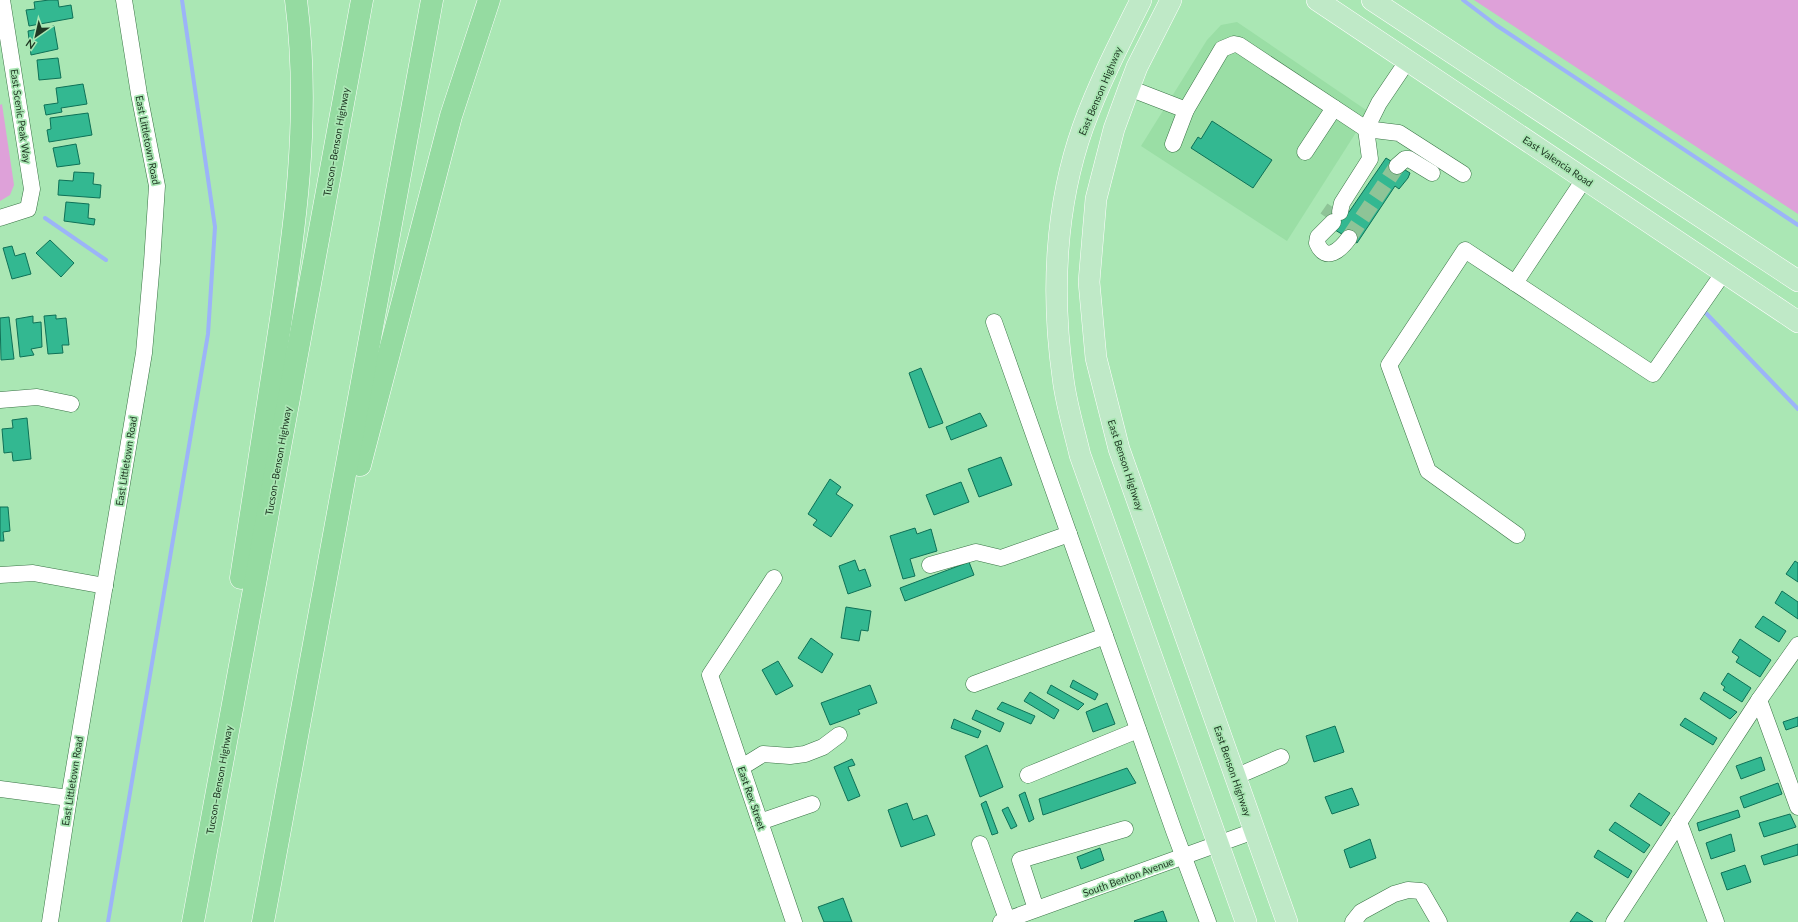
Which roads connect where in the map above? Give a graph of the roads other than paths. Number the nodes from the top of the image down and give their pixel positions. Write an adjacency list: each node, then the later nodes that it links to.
1 (2, 0): 22 (street, East Scenic Peak Way)
2 (124, 0): 36 (street, East Littletown Road)
3 (296, 0): 62 (highway)
4 (362, 0): 63 (highway, Tucson–Benson Highway)
5 (432, 0): 38 (highway)
6 (489, 0): 38 (highway)
7 (1141, 0): 57 (main road, East Benson Highway)
8 (1171, 0): 12 (main road, East Benson Highway)
9 (1318, 0): 11 (main road, East Valencia Road)
10 (1372, 0): 25 (main road)
11 (1408, 60): 15 (street); 21 (main road, East Valencia Road)
12 (1129, 88): 14 (street); 47 (main road, East Benson Highway)
13 (1334, 108): 14 (street); 15 (street); 17 (street)
14 (1186, 110): 16 (street)
15 (1366, 129): 20 (street); 23 (street)
16 (1173, 144)
17 (1305, 152)
18 (1397, 166): 19 (street)
19 (1432, 173)
20 (1462, 174)
21 (1585, 178): 24 (main road, East Valencia Road); 26 (street)
22 (0, 218)
23 (1349, 238)
24 (1724, 272): 26 (street); 28 (main road, East Valencia Road)
25 (1798, 281)
26 (1515, 283): 32 (street)
27 (994, 322): 31 (street)
28 (1798, 322)
29 (0, 400): 30 (street)
30 (71, 404)
31 (1069, 534): 33 (street); 37 (street)
32 (1517, 535)
33 (930, 565)
34 (0, 575): 36 (street)
35 (774, 578): 45 (street, East Rex Street)
36 (105, 586): 49 (street, East Littletown Road)
37 (1105, 636): 40 (street); 42 (street)
38 (314, 642): 64 (highway)
39 (1798, 645): 41 (street)
40 (974, 684)
41 (1759, 700): 51 (street); 53 (street)
42 (1138, 730): 46 (street); 58 (street)
43 (839, 735): 45 (street)
44 (1281, 757): 47 (street)
45 (742, 766): 52 (street, East Rex Street)
46 (1028, 775)
47 (1235, 777): 55 (main road, East Benson Highway)
48 (0, 788): 49 (street)
49 (69, 798): 61 (street, East Littletown Road)
50 (812, 804): 52 (street)
51 (1798, 807)
52 (760, 822): 65 (street, East Rex Street)
53 (1679, 822): 71 (street); 72 (street)
54 (1125, 829): 59 (street)
55 (1254, 831): 57 (street, South Benton Avenue); 68 (main road, East Benson Highway)
56 (980, 844): 60 (street)
57 (1219, 844): 58 (street, South Benton Avenue); 67 (main road, East Benson Highway)
58 (1185, 857): 59 (street, South Benton Avenue); 66 (street)
59 (1036, 909): 60 (street, South Benton Avenue)
60 (1005, 921)
61 (50, 922)
62 (189, 922)
63 (193, 922)
64 (263, 922)
65 (794, 922)
66 (1208, 922)
67 (1246, 922)
68 (1287, 922)
69 (1353, 922): 70 (street)
70 (1439, 922)
71 (1614, 922)
72 (1716, 922)

